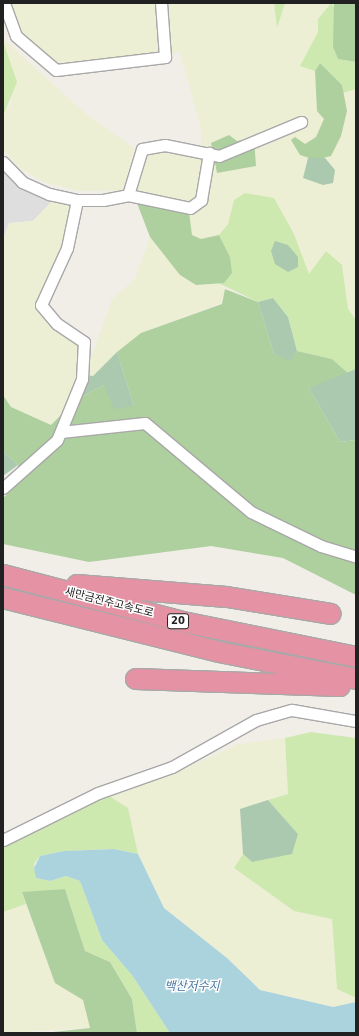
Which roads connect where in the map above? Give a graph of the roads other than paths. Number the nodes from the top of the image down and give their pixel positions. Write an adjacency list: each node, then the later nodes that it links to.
1 (4, 3): 2 (street)
2 (161, 3)
3 (301, 122): 4 (street)
4 (209, 153): 6 (street); 6 (street)
5 (3, 162): 7 (street)
6 (128, 194): 7 (street)
7 (77, 200): 8 (street)
8 (61, 432): 9 (street); 10 (street)
9 (3, 488)
10 (356, 557)
11 (3, 571): 14 (highway)
12 (3, 575): 15 (highway, 새만금전주고속도로 / 20)
13 (3, 598): 17 (highway, 새만금전주고속도로 / 20)
14 (331, 614)
15 (356, 657)
16 (136, 679): 18 (highway)
17 (356, 679)
18 (356, 687)
19 (356, 721): 20 (street)
20 (3, 840)

